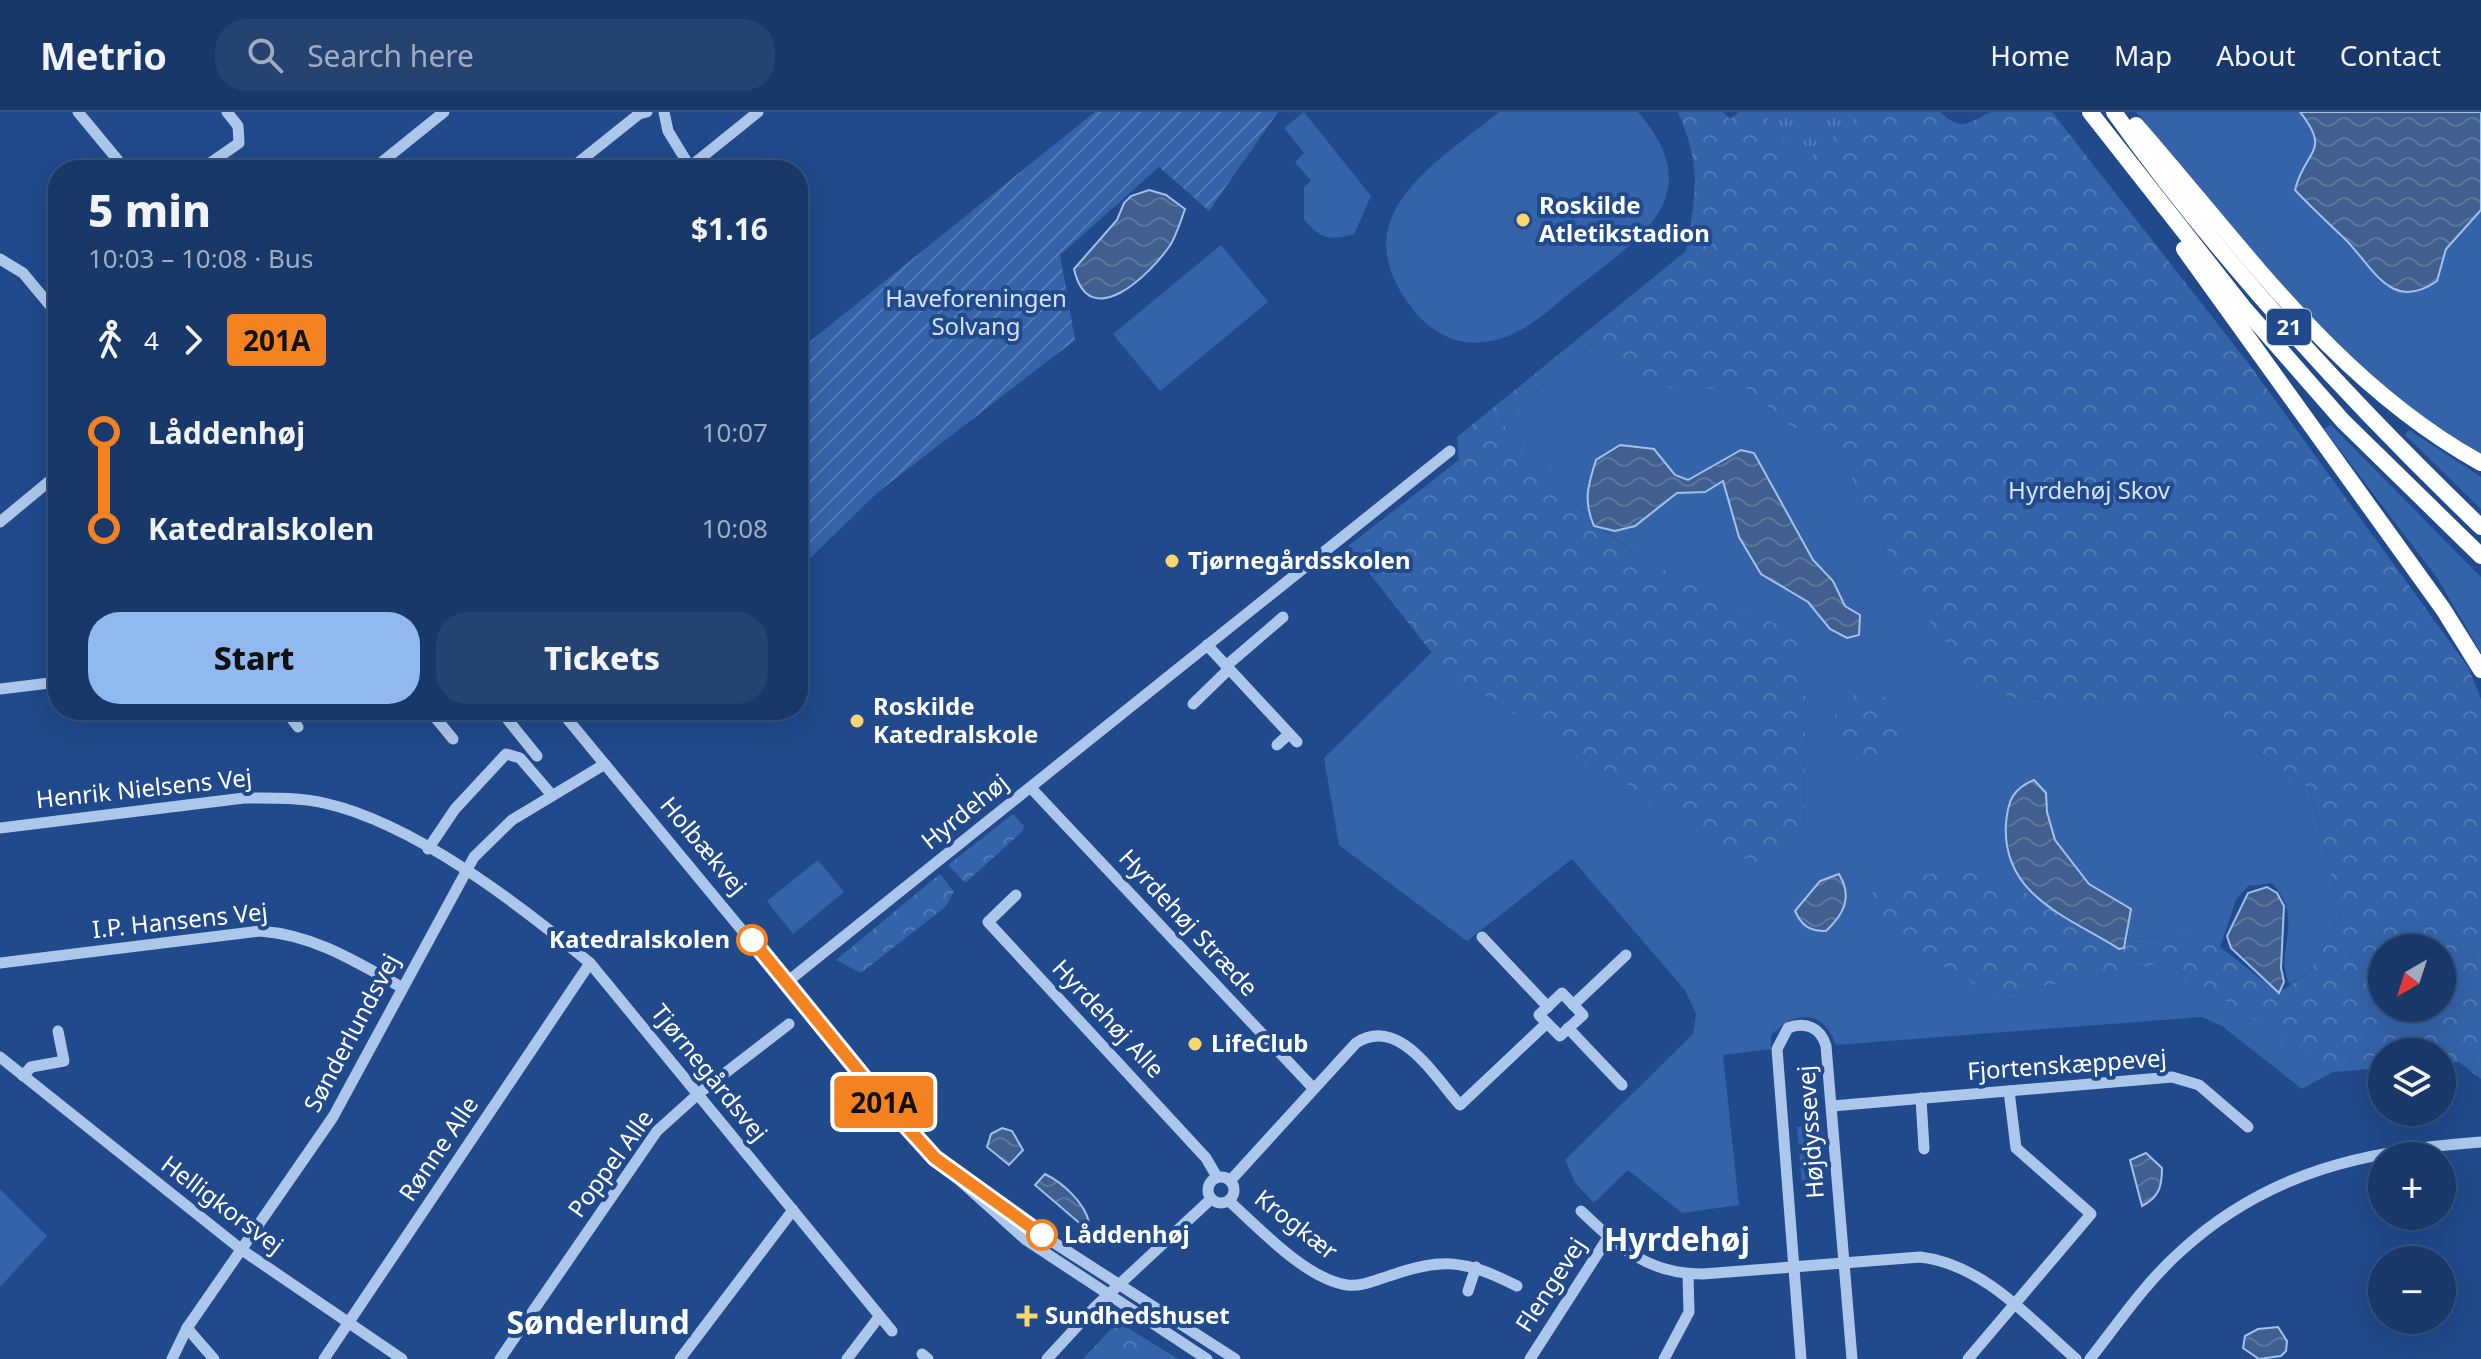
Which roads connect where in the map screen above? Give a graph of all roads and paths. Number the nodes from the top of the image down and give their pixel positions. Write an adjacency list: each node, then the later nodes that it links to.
1 (78, 112): 10 (street)
2 (227, 112): 11 (street)
3 (444, 112): 12 (street)
4 (647, 112): 13 (street)
5 (664, 112): 14 (street)
6 (758, 112): 15 (street)
7 (2090, 112): 16 (highway, 21)
8 (2114, 112): 23 (highway, 21)
9 (2124, 112): 20 (highway)
10 (118, 160)
11 (214, 160)
12 (384, 160)
13 (582, 160)
14 (684, 160)
15 (698, 160)
16 (2147, 186): 24 (highway, 21); 28 (highway)
17 (0, 259): 18 (street)
18 (48, 303)
19 (1450, 451): 26 (street, Hyrdehøj)
20 (2481, 463)
21 (48, 482): 22 (street)
22 (0, 522)
23 (2481, 527)
24 (2481, 556)
25 (1283, 617): 27 (street)
26 (1207, 645): 27 (street); 41 (street, Hyrdehøj)
27 (1228, 668): 31 (street); 38 (street)
28 (2481, 670)
29 (48, 683): 30 (street)
30 (0, 689)
31 (1193, 704)
32 (293, 720): 36 (street)
33 (437, 720): 37 (street)
34 (508, 720): 39 (street)
35 (568, 720): 40 (street, Holbækvej)
36 (298, 727)
37 (453, 739)
38 (1277, 745)
39 (537, 756)
40 (605, 764): 42 (street, Sønderlundsvej); 51 (street, Holbækvej)
41 (1031, 788): 51 (street, Hyrdehøj); 62 (street, Hyrdehøj Stræde)
42 (551, 794): 44 (street); 45 (street, Sønderlundsvej)
43 (0, 828): 44 (street, Henrik Nielsens Vej)
44 (428, 849): 45 (street, Henrik Nielsens Vej)
45 (465, 872): 50 (street, Tjørnegårdsvej); 52 (street, Sønderlundsvej)
46 (1016, 895): 71 (street, Hyrdehøj Alle)
47 (1482, 937): 54 (street)
48 (1626, 955): 53 (street)
49 (0, 963): 52 (street, I.P. Hansens Vej)
50 (590, 963): 64 (street, Tjørnegårdsvej); 89 (street, Rønne Alle)
51 (787, 982): 70 (street, Holbækvej)
52 (401, 987): 78 (street, Sønderlundsvej)
53 (1573, 1005): 54 (street); 57 (street)
54 (1548, 1007): 55 (street)
55 (1547, 1023): 57 (street); 62 (street)
56 (789, 1024): 64 (street, Poppel Alle)
57 (1568, 1028): 61 (street)
58 (58, 1031): 60 (street)
59 (0, 1057): 60 (street, Helligkorsvej)
60 (23, 1076): 78 (street, Helligkorsvej)
61 (1622, 1085)
62 (1314, 1089): 72 (street)
63 (2009, 1091): 65 (street, Fjortenskæppevej); 67 (street, Fjortenskæppevej); 87 (street)
64 (698, 1094): 75 (street, Tjørnegårdsvej); 96 (street, Poppel Alle)
65 (1921, 1098): 66 (street, Fjortenskæppevej); 69 (street)
66 (1832, 1106): 79 (street, Højdyssevej); 81 (street, Højdyssevej)
67 (2248, 1127)
68 (2481, 1142): 108 (street)
69 (1924, 1149)
70 (935, 1158): 83 (street, Holbækvej); 86 (street, Holbækvej)
71 (1217, 1177): 72 (street); 73 (street)
72 (1230, 1181): 74 (street)
73 (1211, 1199): 74 (street); 83 (street)
74 (1229, 1201): 80 (street, Krogkær)
75 (793, 1210): 88 (street, Tjørnegårdsvej); 97 (street)
76 (1581, 1211): 77 (street)
77 (1609, 1236): 82 (street); 102 (street, Flengevej)
78 (242, 1250): 89 (street, Helligkorsvej); 90 (street, Sønderlundsvej)
79 (1843, 1262): 81 (street); 87 (street); 105 (street, Højdyssevej)
80 (1476, 1267): 84 (street, Krogkær); 85 (street)
81 (1794, 1267): 82 (street); 104 (street, Højdyssevej)
82 (1688, 1274): 103 (street)
83 (1119, 1285): 86 (street); 101 (street, Holbækvej)
84 (1517, 1286)
85 (1468, 1291)
86 (1108, 1295): 99 (street); 100 (street, Holbækvej)
87 (2013, 1305): 106 (street); 107 (street)
88 (879, 1317): 91 (street, Tjørnegårdsvej); 98 (street)
89 (349, 1323): 94 (street, Rønne Alle); 95 (street, Helligkorsvej)
90 (187, 1328): 92 (street, Sønderlundsvej); 93 (street)
91 (892, 1331)
92 (172, 1359)
93 (214, 1359)
94 (324, 1359)
95 (402, 1359)
96 (500, 1359)
97 (680, 1359)
98 (847, 1359)
99 (1047, 1359)
100 (1207, 1359)
101 (1235, 1359)
102 (1530, 1359)
103 (1664, 1359)
104 (1801, 1359)
105 (1852, 1359)
106 (1968, 1359)
107 (2076, 1359)
108 (2090, 1359)

